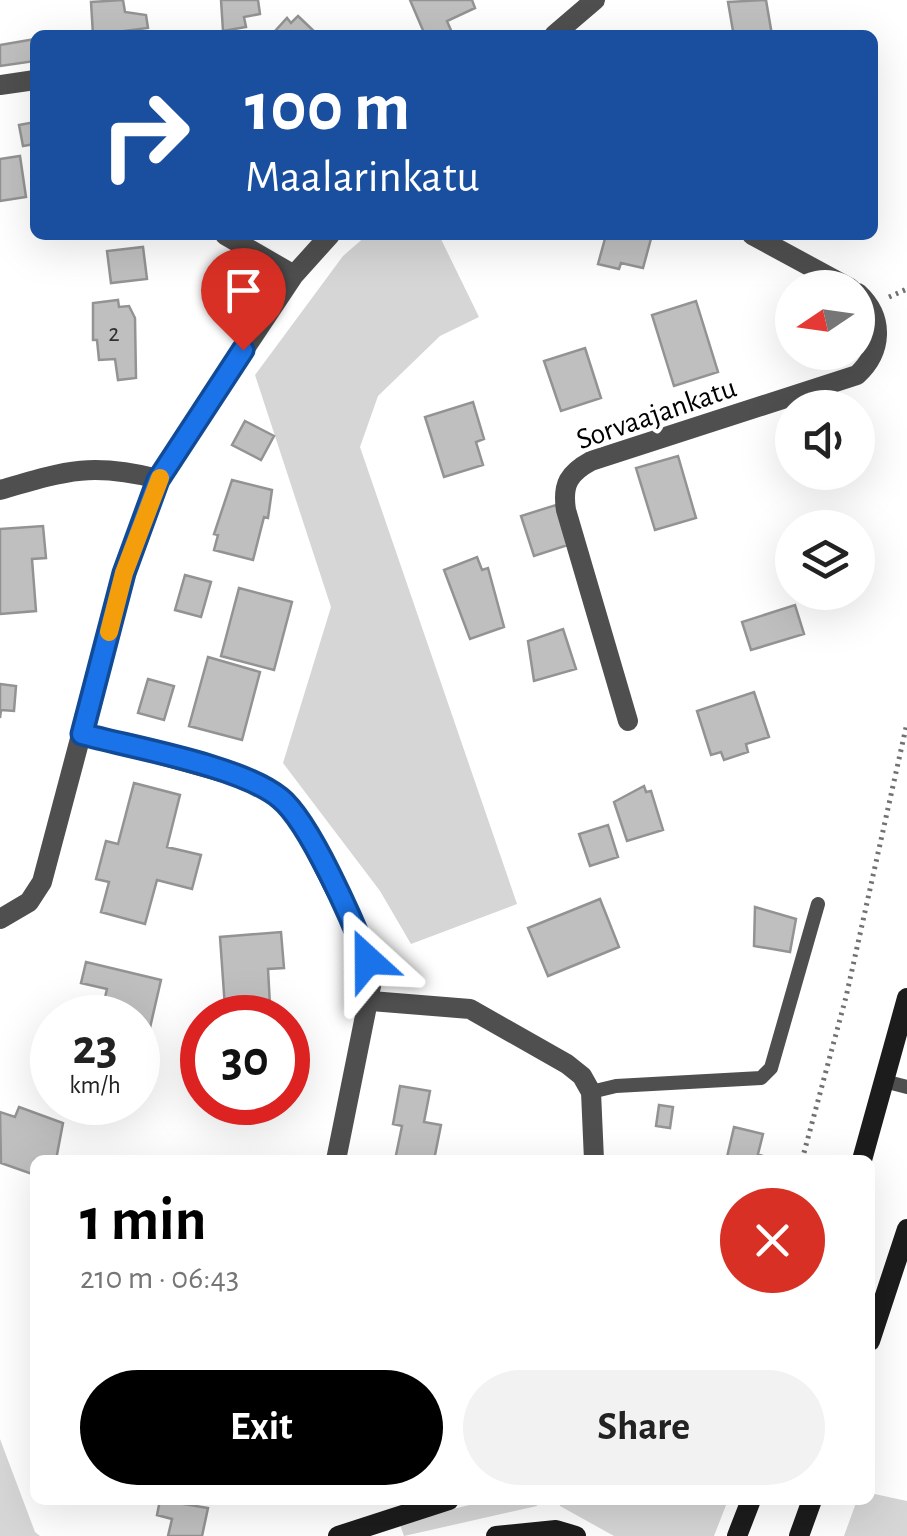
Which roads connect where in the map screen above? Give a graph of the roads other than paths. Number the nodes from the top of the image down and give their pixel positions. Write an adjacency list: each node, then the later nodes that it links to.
1 (595, 0): 2 (street)
2 (560, 30)
3 (30, 81): 4 (street)
4 (0, 86)
5 (234, 240): 9 (street)
6 (326, 240): 9 (street)
7 (761, 240): 8 (street)
8 (817, 270)
9 (294, 275): 13 (street)
10 (875, 318): 11 (street, Sorvaajankatu)
11 (875, 352)
12 (862, 370): 15 (street, Sorvaajankatu)
13 (158, 480): 14 (street); 16 (street)
14 (0, 490)
15 (628, 721)
16 (82, 734): 18 (street); 20 (street)
17 (818, 904): 23 (lane)
18 (0, 918)
19 (907, 998): 21 (main road)
20 (370, 1001): 23 (street); 24 (street)
21 (884, 1081): 22 (lane); 26 (main road)
22 (907, 1087)
23 (591, 1092): 25 (street)
24 (337, 1155)
25 (594, 1155)
26 (863, 1155)
27 (907, 1228): 28 (main road)
28 (875, 1326)
29 (434, 1505): 32 (main road)
30 (749, 1505): 35 (main road)
31 (810, 1505): 36 (main road)
32 (338, 1536)
33 (496, 1536): 34 (main road)
34 (576, 1536)
35 (737, 1536)
36 (799, 1536)

